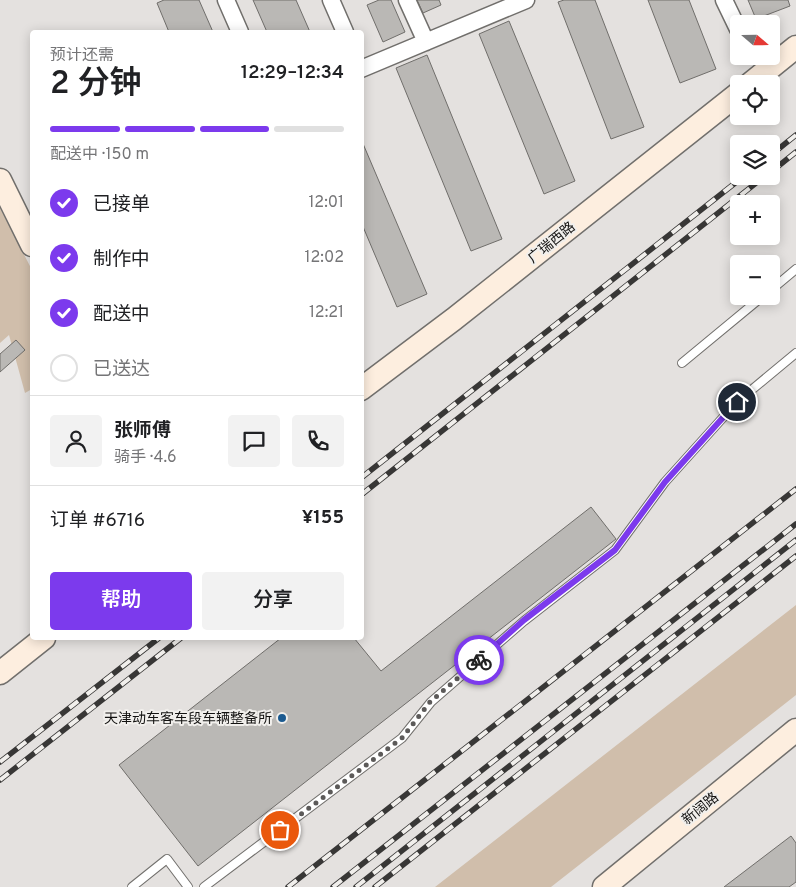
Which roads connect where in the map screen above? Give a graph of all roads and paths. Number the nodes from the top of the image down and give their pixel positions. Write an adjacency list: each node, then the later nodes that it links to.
1 (226, 0): 7 (street)
2 (331, 0): 8 (street)
3 (407, 0): 9 (street)
4 (526, 0): 9 (street)
5 (724, 0): 6 (street)
6 (731, 15)
7 (239, 30)
8 (345, 30)
9 (426, 42): 11 (street)
10 (796, 47): 12 (street)
11 (364, 68)
12 (761, 75)
13 (730, 100): 21 (street, 广瑞西路)
14 (0, 180): 15 (street)
15 (30, 241)
16 (796, 270): 17 (lane)
17 (780, 283)
18 (752, 305): 20 (lane)
19 (796, 353): 27 (lane)
20 (682, 363)
21 (364, 387)
22 (41, 640): 23 (street)
23 (0, 673)
24 (796, 730): 28 (street, 新阔路)
25 (132, 887): 26 (lane)
26 (188, 887)
27 (204, 887)
28 (604, 887)

